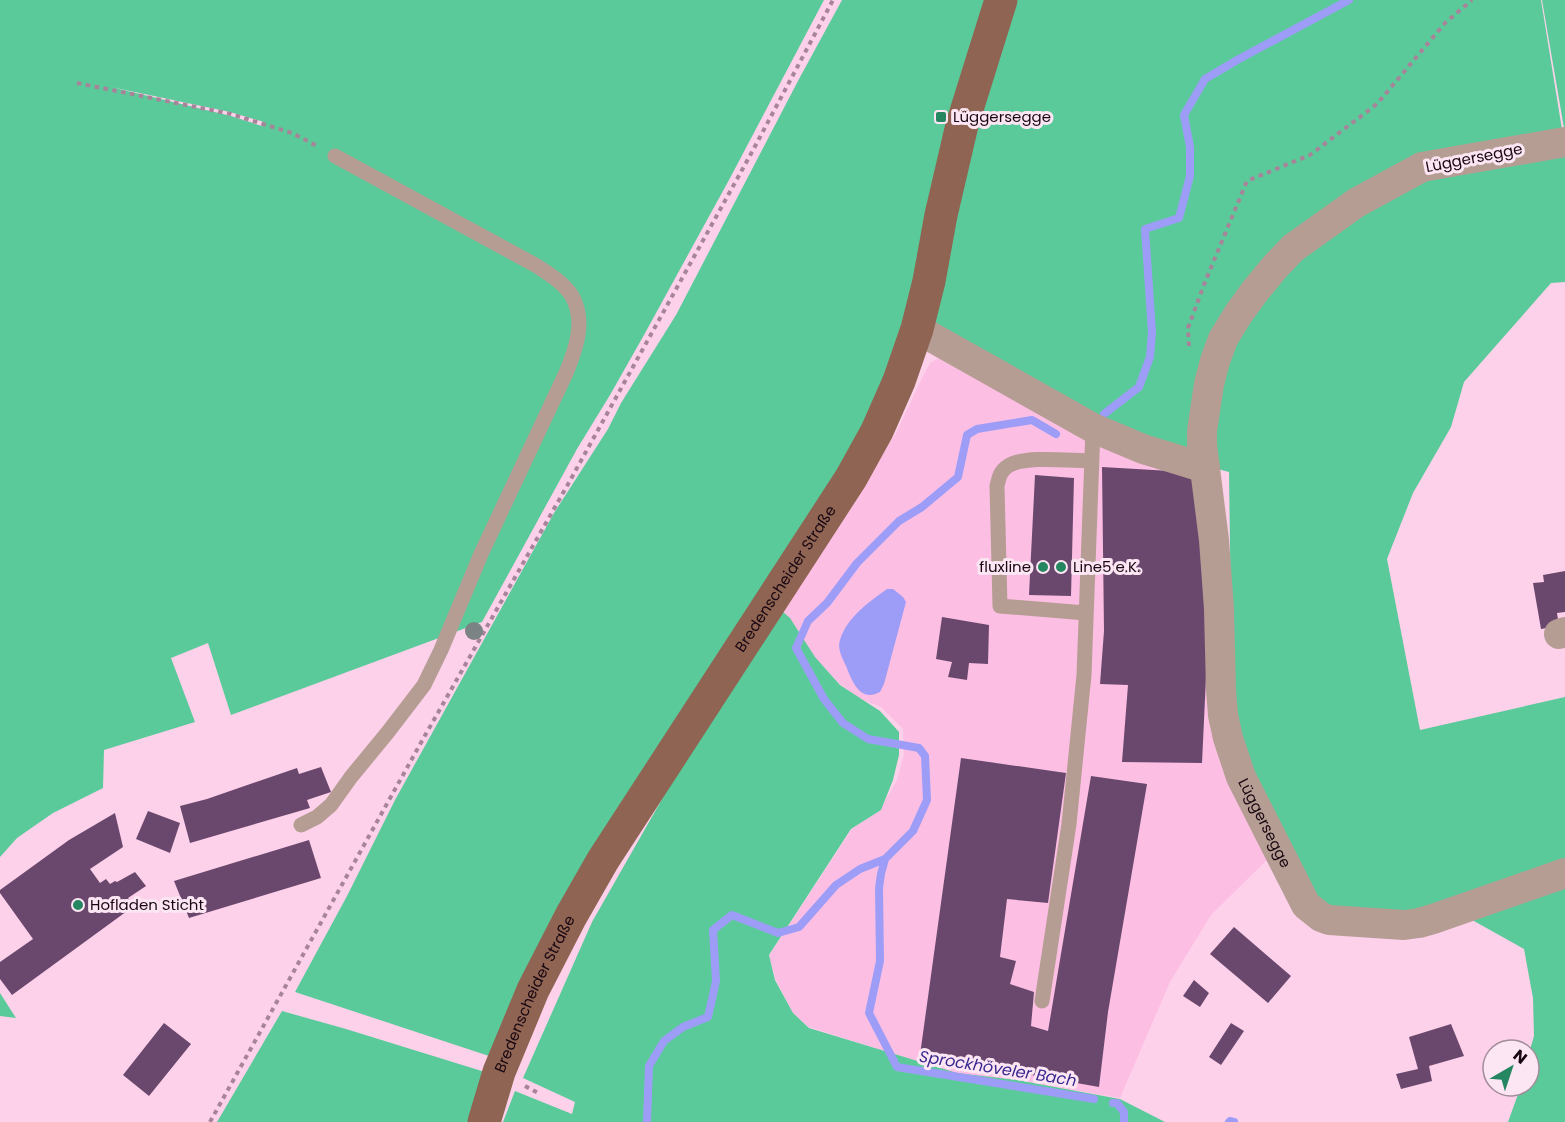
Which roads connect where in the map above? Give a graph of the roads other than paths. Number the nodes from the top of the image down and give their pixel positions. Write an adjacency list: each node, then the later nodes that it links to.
1 (1001, 0): 4 (main road, Bredenscheider Straße)
2 (1565, 141): 7 (street, Lüggersegge)
3 (335, 156): 9 (lane)
4 (917, 329): 5 (street); 12 (main road, Bredenscheider Straße)
5 (1093, 428): 6 (lane); 7 (street)
6 (1092, 461): 8 (lane); 8 (lane)
7 (1205, 468): 10 (street, Lüggersegge)
8 (1086, 613): 11 (lane)
9 (301, 825)
10 (1565, 873)
11 (1042, 1001)
12 (484, 1122)

